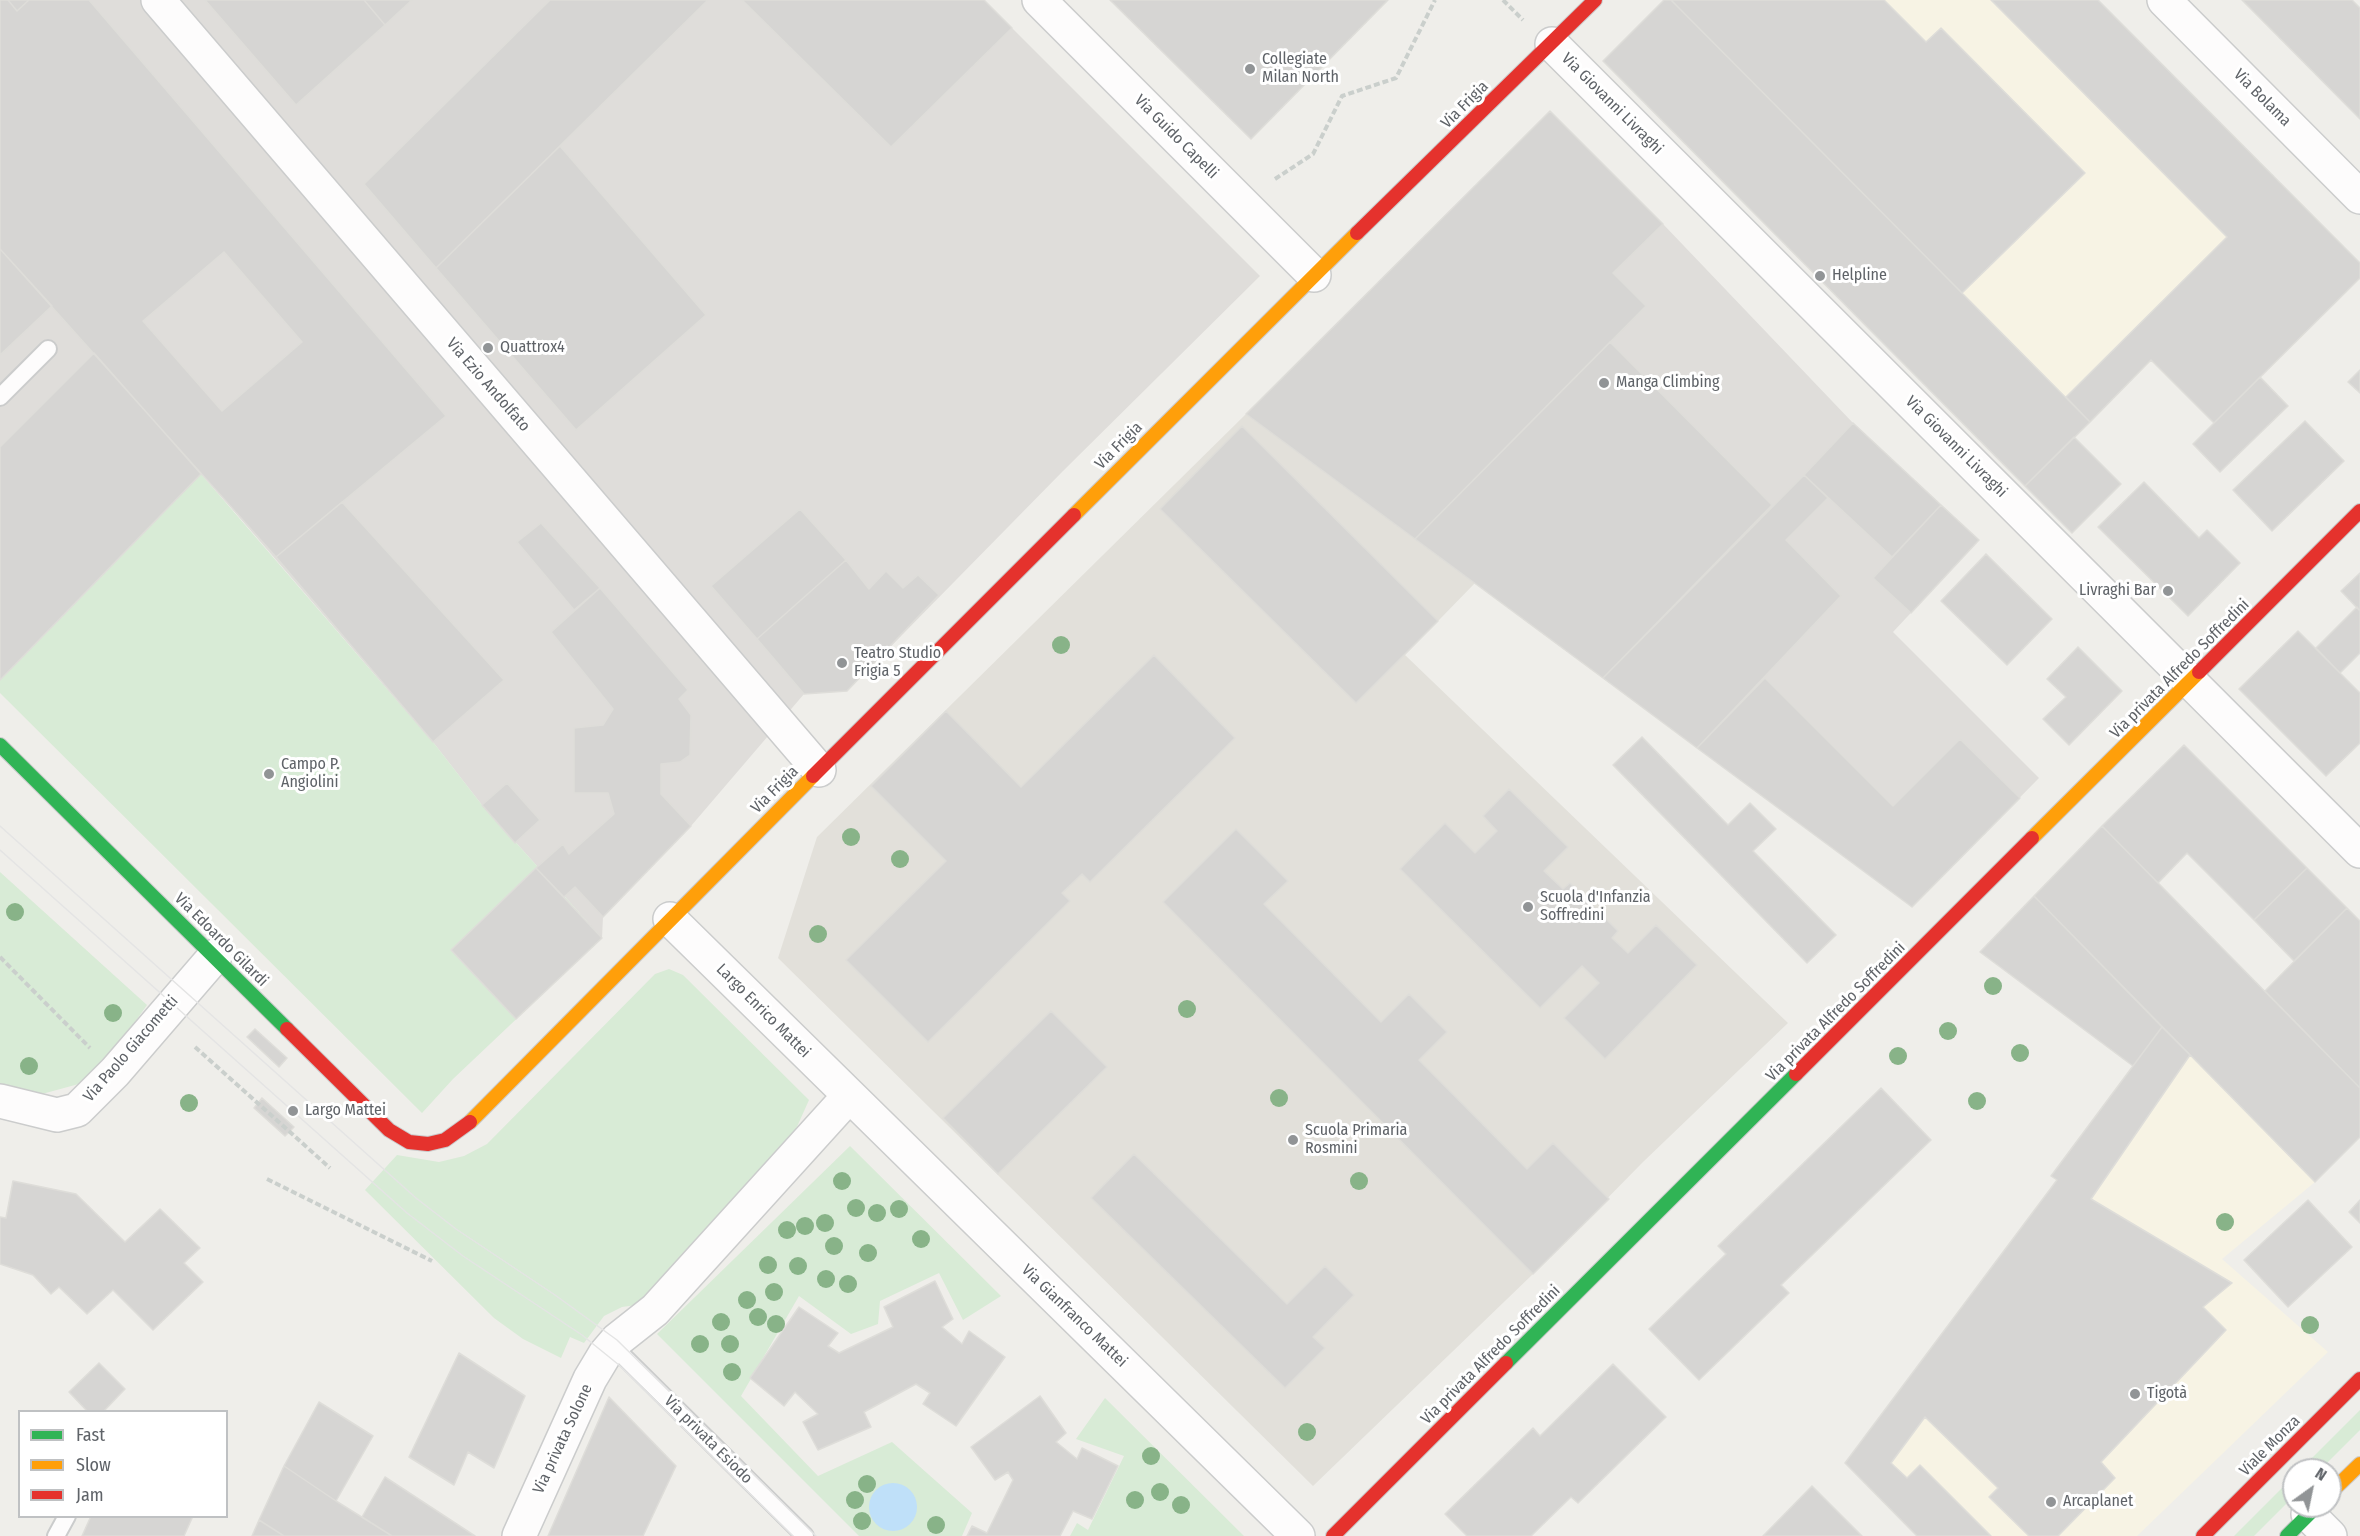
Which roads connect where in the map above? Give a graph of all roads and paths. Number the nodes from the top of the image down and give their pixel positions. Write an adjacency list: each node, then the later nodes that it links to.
1 (158, 0): 17 (street, Via Ezio Andolfato)
2 (1038, 0): 11 (street, Via Guido Capelli)
3 (1435, 0): 9 (path)
4 (1503, 0): 7 (path)
5 (1595, 0): 8 (street, Via Frigia)
6 (2164, 0): 10 (street, Via Bolama)
7 (1525, 22)
8 (1551, 44): 11 (street, Via Frigia); 15 (street, Via Giovanni Livraghi)
9 (1275, 179)
10 (2360, 197)
11 (1314, 275): 17 (street, Via Frigia)
12 (48, 349): 13 (lane)
13 (0, 397)
14 (2360, 511): 15 (street, Via privata Alfredo Soffredini)
15 (2191, 681): 18 (street, Via Giovanni Livraghi); 38 (street, Via privata Alfredo Soffredini)
16 (0, 745): 20 (street, Via Edoardo Gilardi)
17 (819, 770): 19 (street, Via Frigia)
18 (2360, 851)
19 (670, 919): 20 (street, Via Edoardo Gilardi); 24 (street, Largo Enrico Mattei)
20 (215, 956): 25 (street, Via Paolo Giacometti)
21 (0, 957): 23 (path)
22 (195, 1047): 26 (path)
23 (94, 1053)
24 (849, 1096): 29 (street); 37 (street, Via Gianfranco Mattei)
25 (0, 1101)
26 (330, 1168)
27 (267, 1179): 28 (path)
28 (432, 1261)
29 (612, 1345): 35 (street, Via privata Solone); 36 (lane, Via privata Esiodo)
30 (2360, 1379): 39 (street, Viale Monza)
31 (2360, 1464): 32 (street)
32 (2342, 1485)
33 (66, 1518): 34 (lane)
34 (56, 1536)
35 (519, 1536)
36 (805, 1536)
37 (1298, 1536)
38 (1333, 1536)
39 (2203, 1536)

